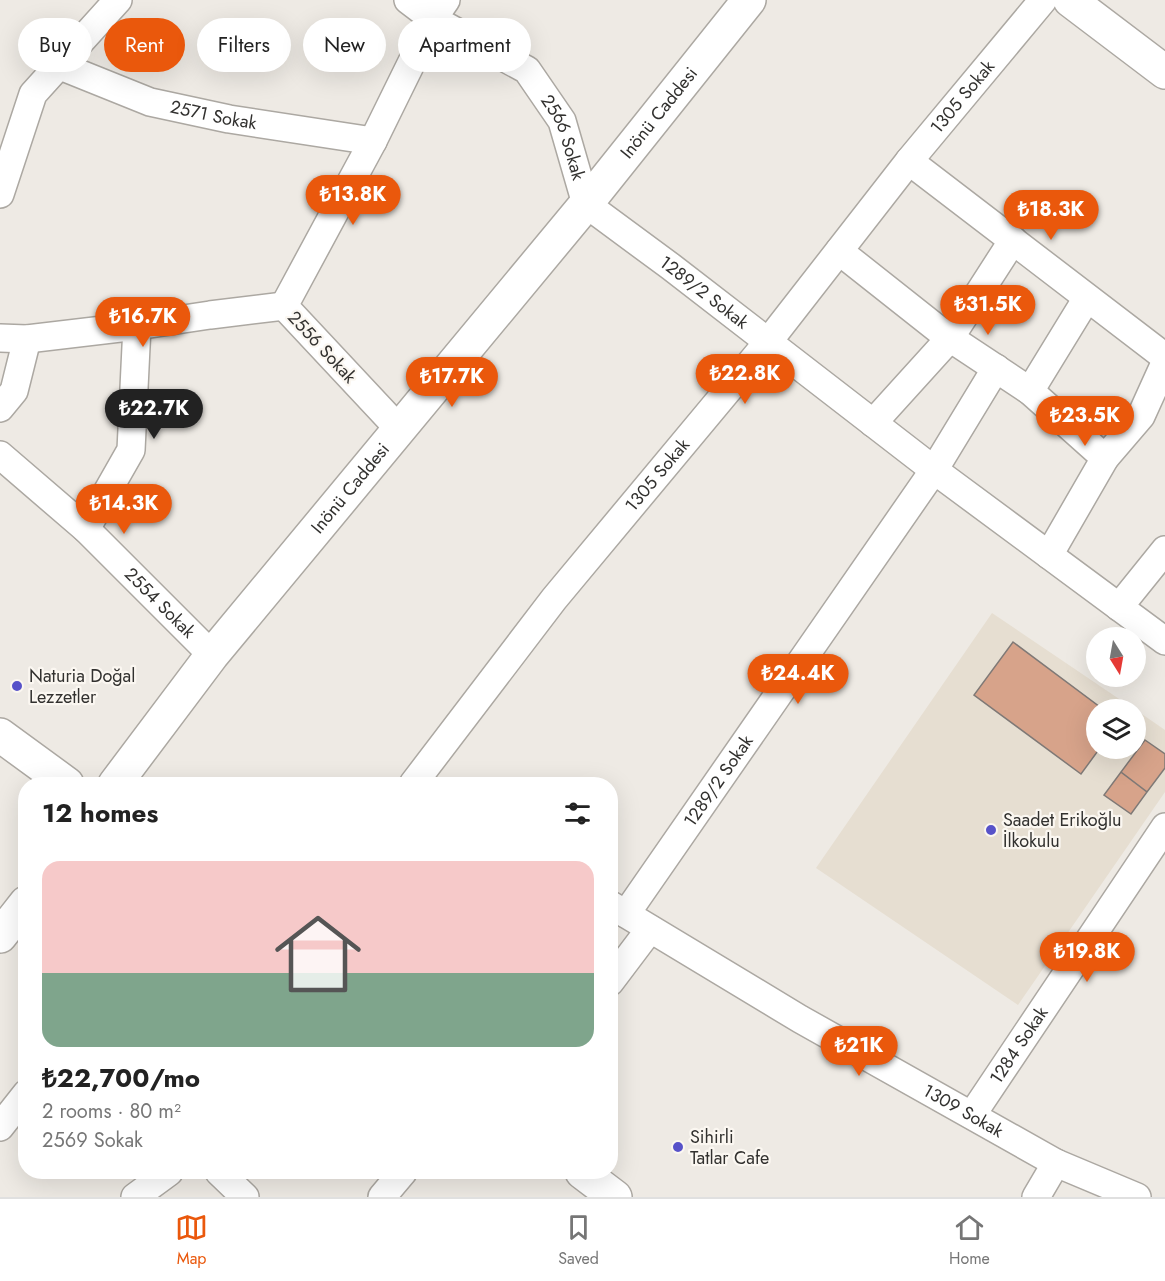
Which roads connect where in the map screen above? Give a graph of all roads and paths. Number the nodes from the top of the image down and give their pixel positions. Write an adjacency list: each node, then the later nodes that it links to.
1 (118, 0): 7 (street)
2 (408, 0): 6 (street, 2566 Sokak)
3 (749, 0): 14 (street, Inönü Caddesi)
4 (1043, 0): 12 (street, 1305 Sokak)
5 (1070, 0): 10 (street)
6 (439, 10): 11 (street, 2556 Sokak); 14 (street, 2566 Sokak)
7 (92, 28)
8 (52, 72): 13 (street)
9 (75, 72): 11 (street, 2571 Sokak)
10 (1165, 72)
11 (373, 141): 18 (street, 2556 Sokak)
12 (909, 161): 15 (street); 16 (street, 1305 Sokak)
13 (0, 194)
14 (586, 204): 23 (street, 1289/2 Sokak); 30 (street, Inönü Caddesi)
15 (1013, 240): 17 (street); 21 (street)
16 (839, 251): 21 (street); 23 (street, 1305 Sokak)
17 (1087, 298): 24 (street); 27 (street)
18 (284, 306): 19 (street); 30 (street, 2556 Sokak)
19 (137, 326): 22 (street); 34 (street)
20 (0, 338): 22 (street)
21 (950, 338): 26 (street); 29 (street)
22 (27, 339): 28 (street)
23 (768, 342): 29 (street, 1289/2 Sokak); 43 (street, 1305 Sokak)
24 (1165, 357)
25 (1165, 363): 32 (street)
26 (996, 368): 27 (street); 33 (street)
27 (1030, 390): 32 (street)
28 (0, 408)
29 (873, 423): 33 (street, 1289/2 Sokak)
30 (400, 430): 39 (street, Inönü Caddesi)
31 (0, 454): 34 (street, 2554 Sokak)
32 (1105, 458): 36 (street)
33 (934, 470): 36 (street, 1289/2 Sokak); 45 (street, 1289/2 Sokak)
34 (86, 529): 39 (street, 2554 Sokak)
35 (1165, 550): 37 (street)
36 (1049, 555): 37 (street, 1289/2 Sokak)
37 (1119, 607): 38 (street, 1289/2 Sokak)
38 (1165, 641)
39 (212, 655): 42 (street, Inönü Caddesi)
40 (0, 735): 41 (street)
41 (57, 777)
42 (120, 777)
43 (425, 777)
44 (1165, 827): 51 (street, 1284 Sokak)
45 (618, 909): 47 (street, 1309 Sokak)
46 (18, 913): 48 (street)
47 (650, 929): 49 (street); 51 (street, 1309 Sokak)
48 (0, 936)
49 (618, 971)
50 (18, 1104): 52 (street)
51 (972, 1115): 53 (street, 1309 Sokak)
52 (0, 1127)
53 (1056, 1163): 62 (street); 63 (street, 1309 Sokak)
54 (159, 1179): 58 (street)
55 (226, 1179): 59 (street)
56 (397, 1179): 60 (street)
57 (591, 1179): 61 (street)
58 (135, 1197)
59 (244, 1197)
60 (382, 1197)
61 (615, 1197)
62 (1036, 1197)
63 (1137, 1197)

